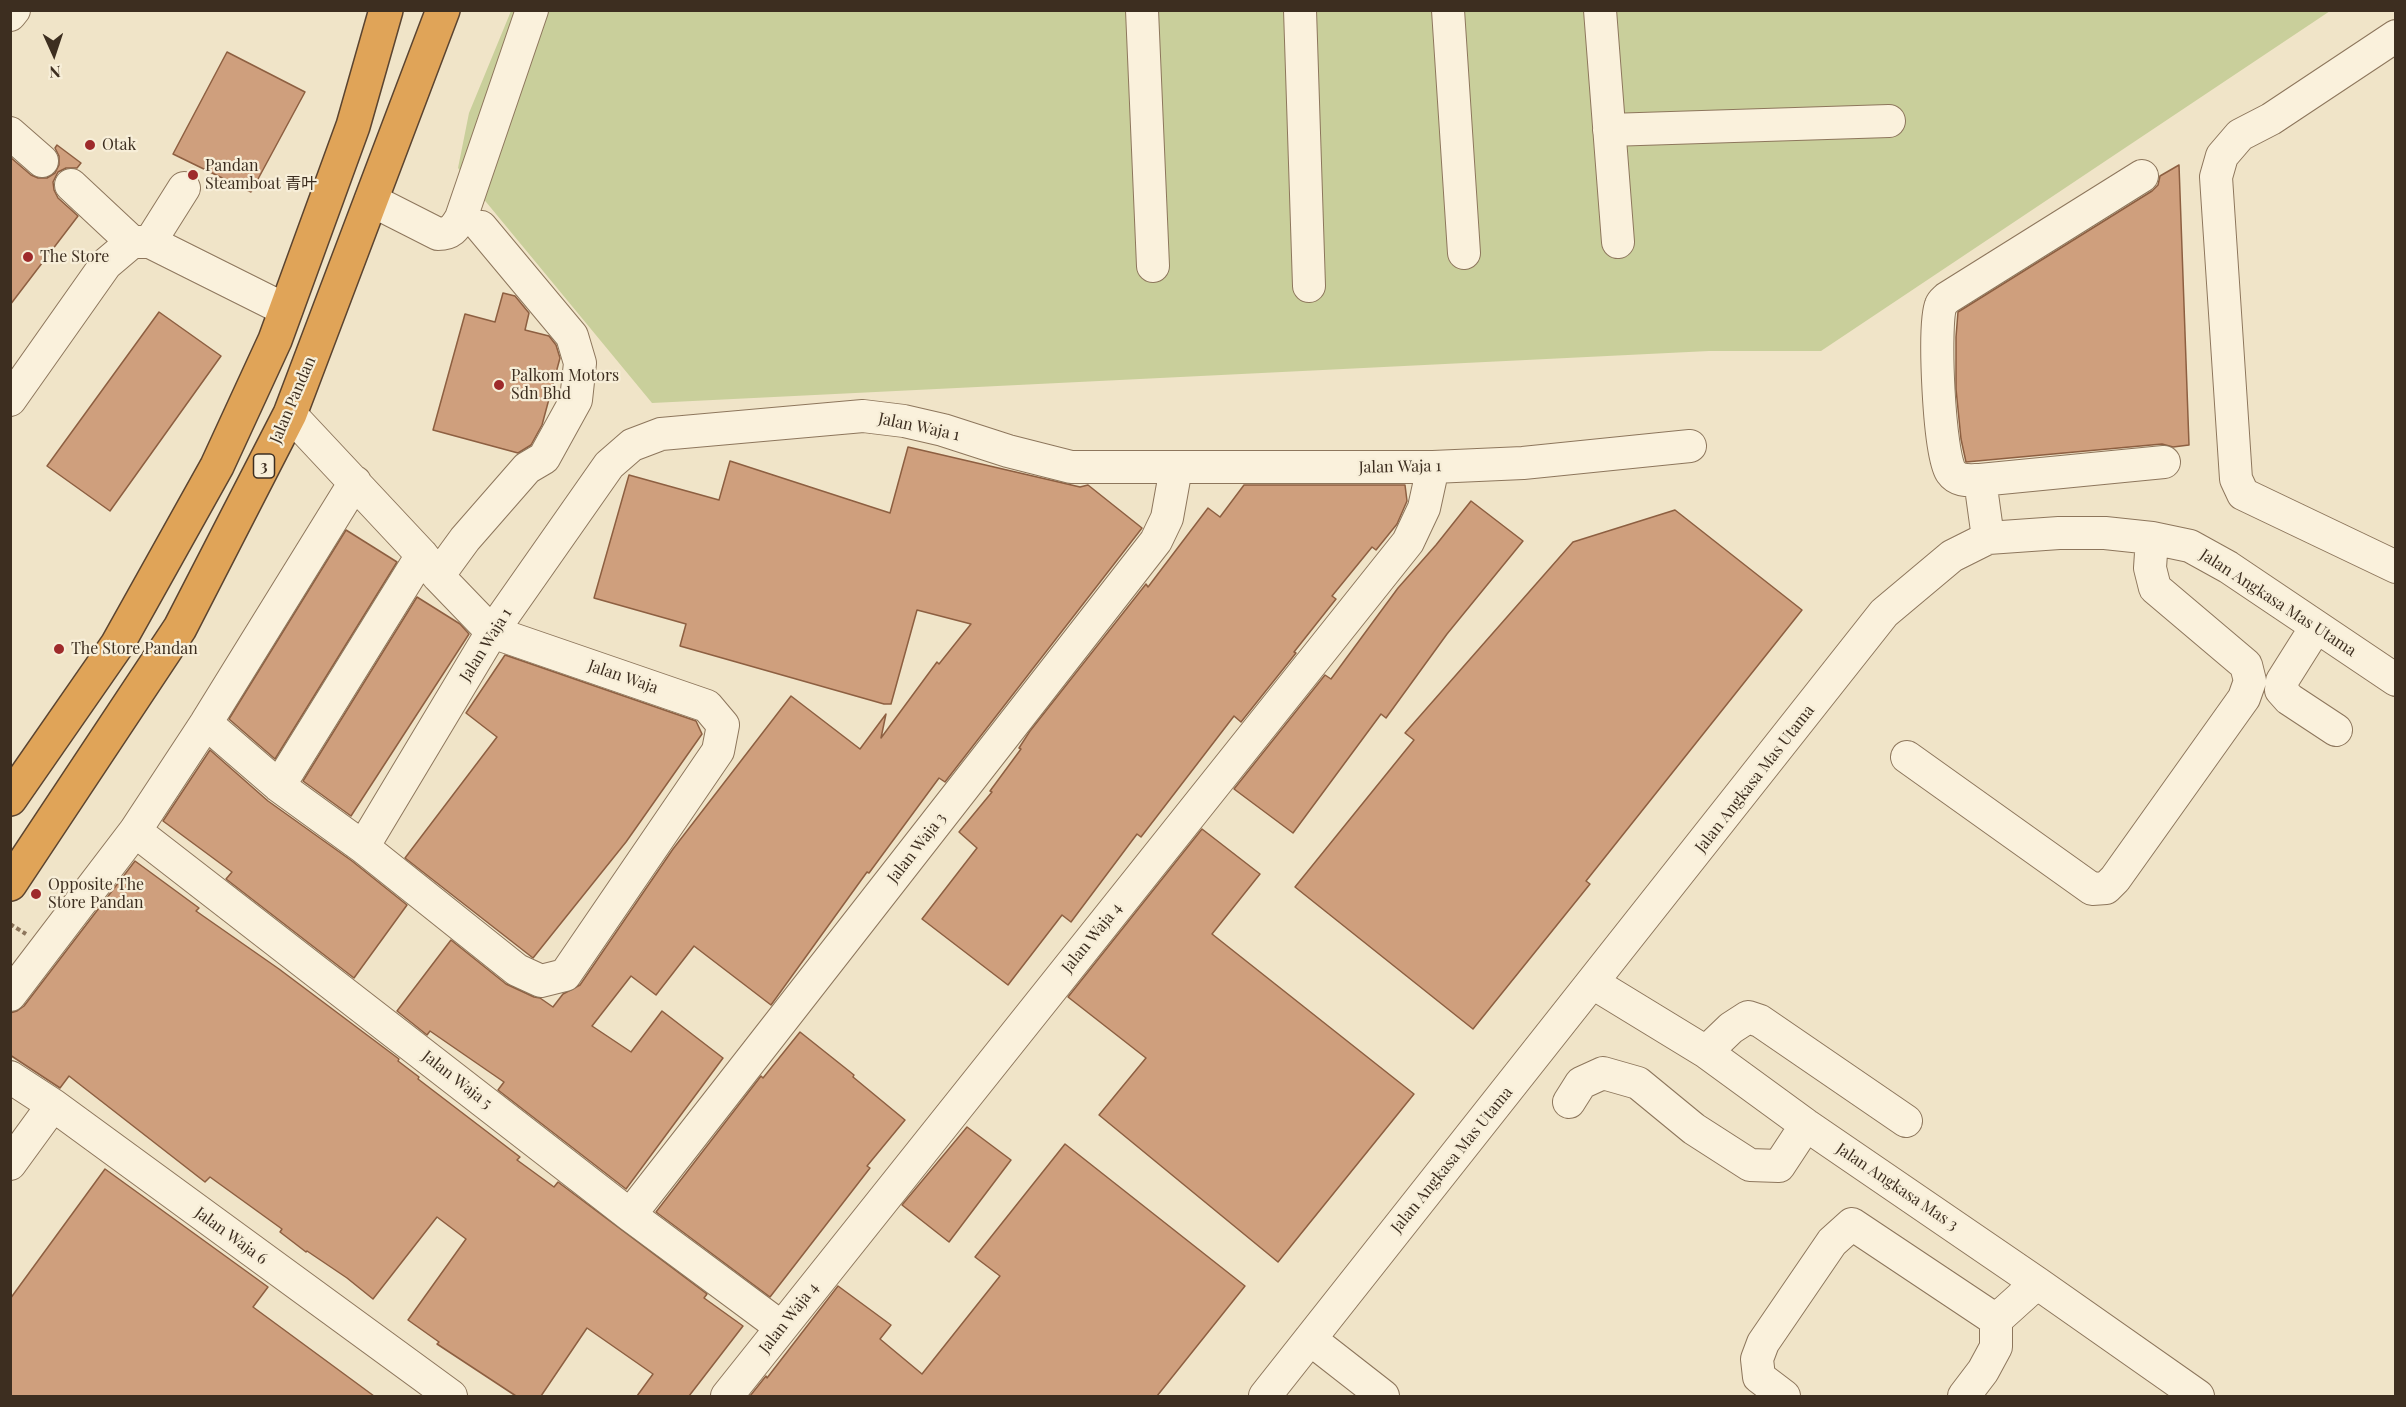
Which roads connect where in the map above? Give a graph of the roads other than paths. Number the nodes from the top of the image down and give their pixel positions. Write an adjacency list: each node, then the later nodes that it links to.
1 (14, 10): 9 (street)
2 (386, 10): 25 (highway)
3 (443, 10): 18 (highway, Jalan Pandan / 3)
4 (532, 10): 18 (street)
5 (1142, 10): 23 (street)
6 (1300, 10): 24 (street)
7 (1448, 10): 22 (street)
8 (1600, 10): 12 (street)
9 (10, 15)
10 (2396, 36): 37 (street)
11 (1889, 121): 12 (street)
12 (1610, 130): 21 (street)
13 (10, 133): 14 (street)
14 (42, 160)
15 (2142, 176): 32 (street)
16 (71, 185): 20 (street)
17 (184, 189): 20 (street)
18 (371, 200): 27 (highway, Jalan Pandan / 3)
19 (481, 228): 36 (street)
20 (141, 242): 25 (street); 26 (street)
21 (1618, 242)
22 (1464, 253)
23 (1154, 266)
24 (1309, 286)
25 (286, 310): 45 (highway)
26 (10, 400)
27 (290, 414): 33 (street, Jalan Waja); 48 (highway, Jalan Pandan / 3)
28 (1690, 446): 30 (street, Jalan Waja 1)
29 (2164, 462): 32 (street)
30 (1433, 467): 31 (street, Jalan Waja 1); 61 (street, Jalan Waja 4)
31 (1176, 468): 39 (street, Jalan Waja 1); 58 (street, Jalan Waja 3)
32 (1980, 480): 34 (street)
33 (355, 482): 36 (street, Jalan Waja); 41 (street)
34 (1988, 538): 35 (street, Jalan Angkasa Mas Utama); 49 (street, Jalan Angkasa Mas Utama)
35 (2152, 538): 38 (street, Jalan Angkasa Mas Utama); 43 (street)
36 (430, 566): 39 (street, Jalan Waja); 44 (street)
37 (2396, 567)
38 (2316, 627): 40 (street, Jalan Angkasa Mas Utama); 42 (street)
39 (492, 632): 47 (street, Jalan Waja 1); 47 (street, Jalan Waja)
40 (2396, 680)
41 (206, 723): 44 (street); 46 (street)
42 (2336, 730)
43 (1907, 757)
44 (279, 786): 47 (street)
45 (10, 798)
46 (135, 831): 50 (street); 58 (street, Jalan Waja 5)
47 (363, 847)
48 (10, 884)
49 (1593, 983): 51 (street, Jalan Angkasa Mas 3); 62 (street, Jalan Angkasa Mas Utama)
50 (10, 995)
51 (1706, 1053): 55 (street); 56 (street, Jalan Angkasa Mas 3)
52 (10, 1077): 54 (street, Jalan Waja 6)
53 (1569, 1102): 56 (street)
54 (53, 1106): 57 (street); 63 (street, Jalan Waja 6)
55 (1906, 1121)
56 (1806, 1125): 59 (street, Jalan Angkasa Mas 3)
57 (10, 1164)
58 (630, 1215): 61 (street, Jalan Waja 5)
59 (2037, 1283): 60 (street); 69 (street, Jalan Angkasa Mas 3)
60 (1995, 1320): 67 (street); 68 (street)
61 (781, 1327): 64 (street, Jalan Waja 4)
62 (1310, 1339): 65 (street, Jalan Angkasa Mas Utama); 66 (street)
63 (451, 1396)
64 (727, 1396)
65 (1265, 1396)
66 (1383, 1396)
67 (1784, 1396)
68 (1964, 1396)
69 (2198, 1396)

